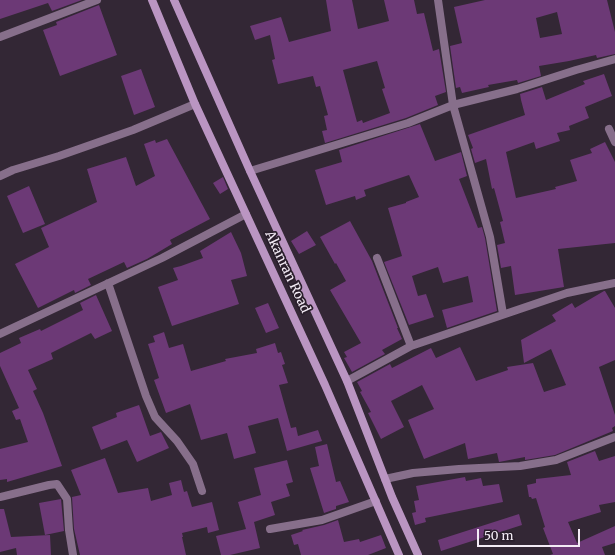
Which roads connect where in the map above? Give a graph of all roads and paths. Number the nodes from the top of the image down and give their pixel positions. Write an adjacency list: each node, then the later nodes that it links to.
1 (97, 0): 5 (street)
2 (152, 0): 7 (main road, Akanran Road)
3 (174, 0): 11 (main road, Akanran Road)
4 (438, 0): 8 (street)
5 (0, 37)
6 (615, 59): 8 (street)
7 (195, 104): 12 (street); 13 (main road, Akanran Road)
8 (453, 105): 11 (street); 17 (street)
9 (609, 130): 10 (street)
10 (615, 142)
11 (250, 171): 20 (main road, Akanran Road)
12 (0, 176)
13 (246, 214): 15 (street); 25 (main road, Akanran Road)
14 (377, 258): 19 (street)
15 (108, 283): 18 (street); 23 (street)
16 (615, 283): 17 (street)
17 (503, 314): 19 (street)
18 (0, 334)
19 (411, 346): 20 (street)
20 (347, 381): 22 (main road, Akanran Road)
21 (615, 437): 22 (street)
22 (385, 479): 29 (main road, Akanran Road)
23 (202, 491)
24 (0, 497): 27 (street)
25 (376, 501): 26 (street); 28 (main road, Akanran Road)
26 (270, 529)
27 (73, 555)
28 (399, 555)
29 (418, 555)

